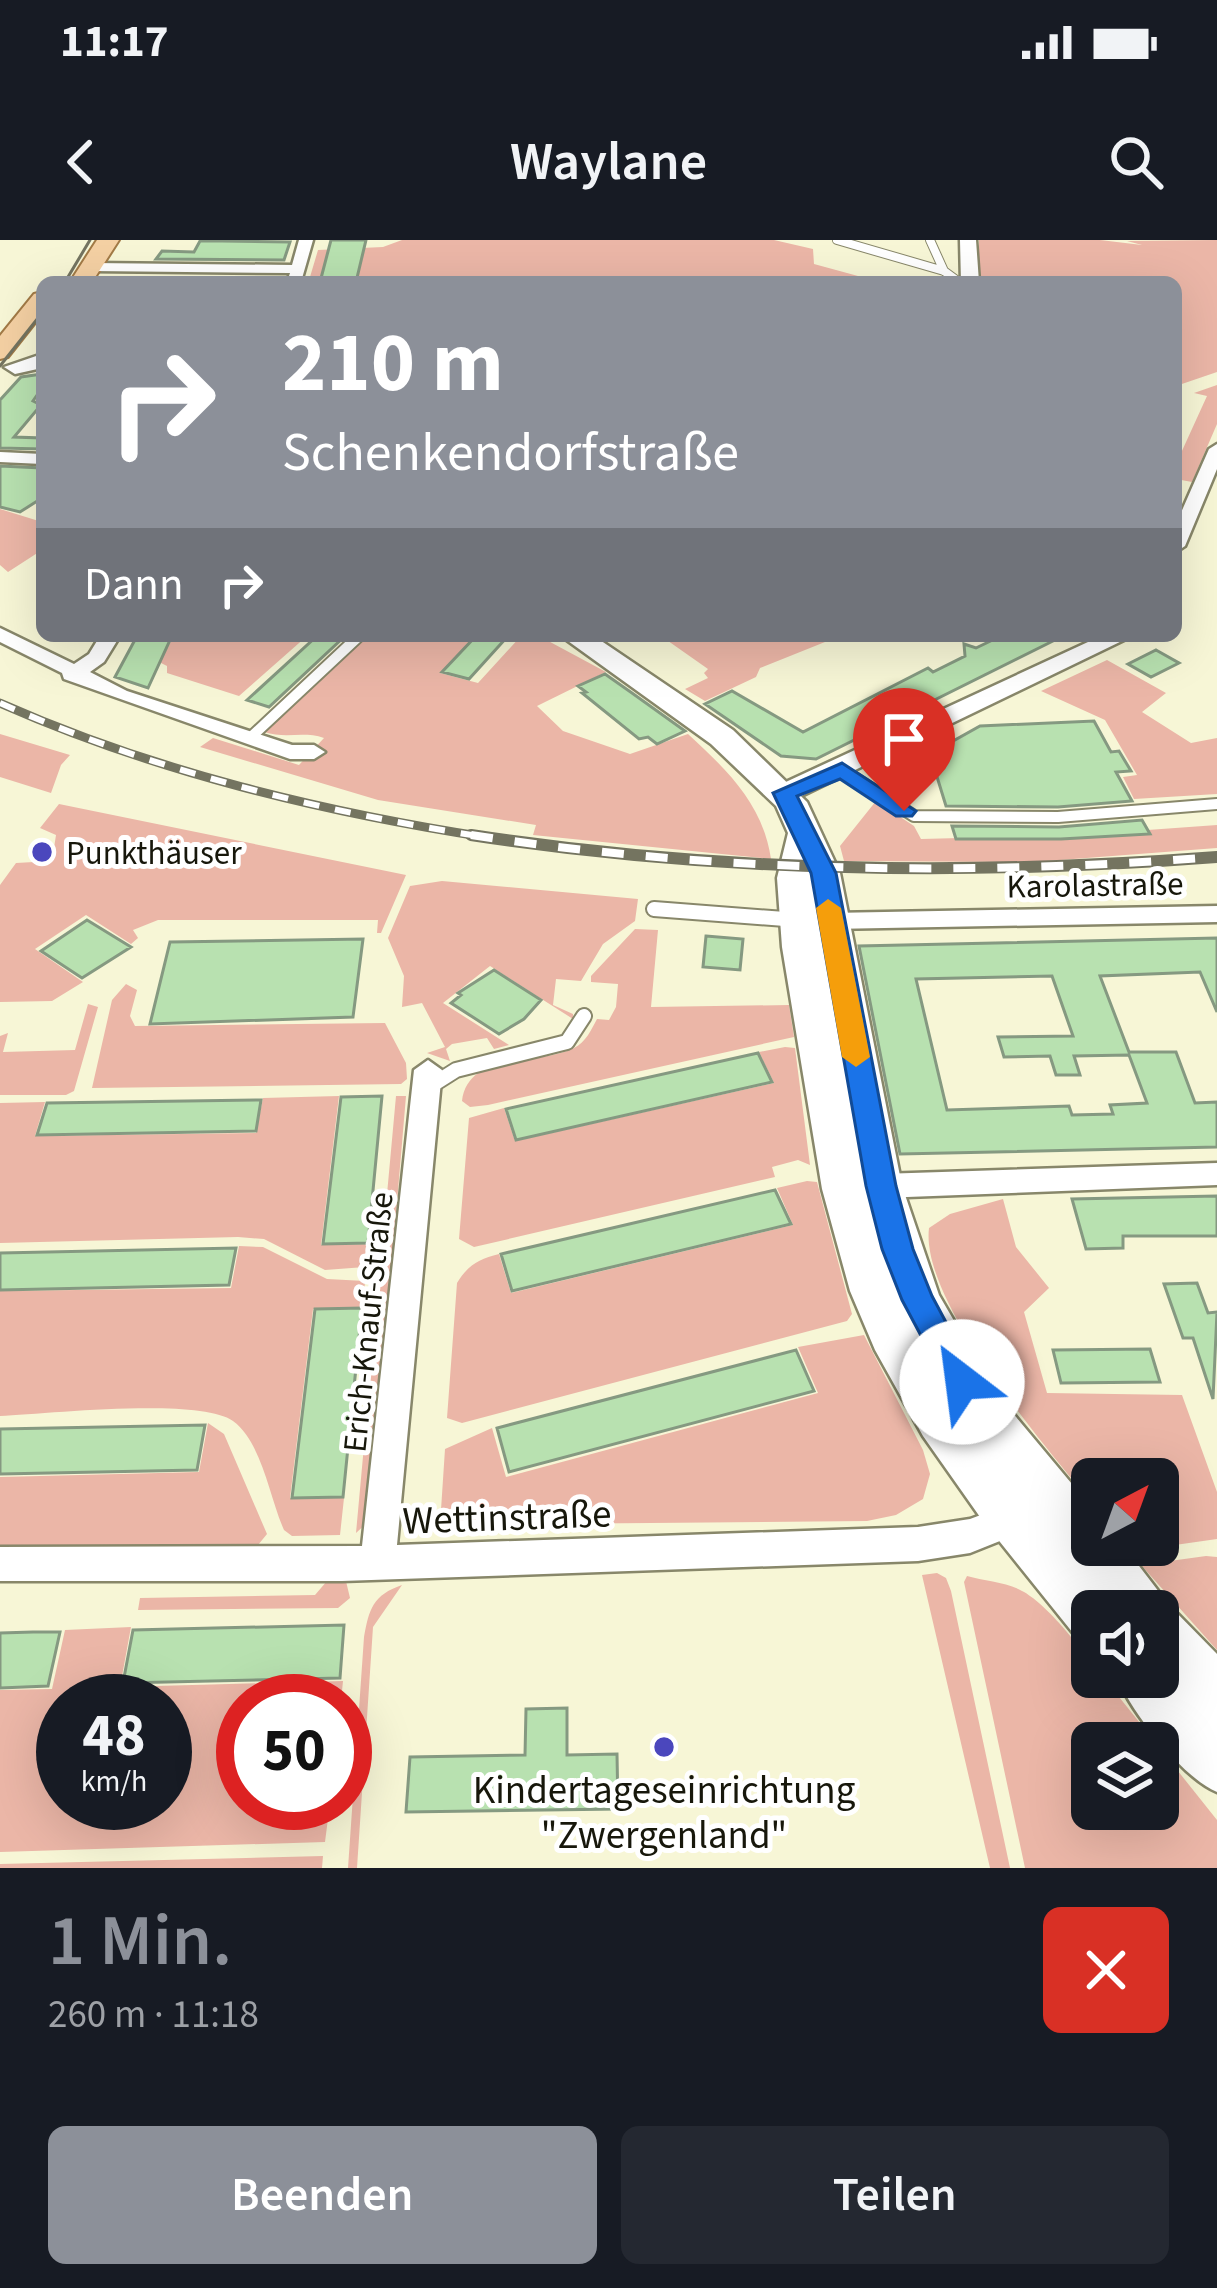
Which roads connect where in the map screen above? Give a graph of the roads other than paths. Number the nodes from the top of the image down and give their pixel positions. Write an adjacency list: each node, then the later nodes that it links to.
1 (108, 240): 8 (main road)
2 (306, 240): 10 (street)
3 (837, 240): 7 (lane)
4 (930, 240): 7 (lane)
5 (968, 240): 12 (street)
6 (76, 246): 9 (main road)
7 (944, 271): 11 (lane)
8 (87, 274): 10 (street)
9 (58, 276)
10 (296, 276)
11 (951, 276)
12 (970, 276)
13 (36, 342): 14 (main road)
14 (5, 368)
15 (1217, 449): 18 (street)
16 (0, 457): 17 (street)
17 (36, 459)
18 (1182, 532)
19 (0, 634): 24 (street)
20 (106, 642): 24 (street)
21 (353, 642): 25 (lane)
22 (584, 642): 28 (main road)
23 (1070, 648): 27 (street)
24 (71, 675): 25 (street)
25 (250, 738): 26 (street)
26 (314, 752)
27 (842, 770): 28 (street); 29 (lane)
28 (784, 793): 32 (main road)
29 (1217, 804)
30 (654, 910): 32 (lane)
31 (1217, 914): 32 (street, Karolastraße)
32 (815, 921): 36 (main road)
33 (584, 1016): 34 (lane, Erich-Knauf-Straße)
34 (427, 1079): 38 (street, Erich-Knauf-Straße)
35 (1217, 1174): 36 (street)
36 (863, 1187): 37 (main road)
37 (1031, 1508): 38 (street, Wettinstraße); 40 (main road); 41 (main road)
38 (378, 1562): 39 (street, Wettinstraße)
39 (0, 1564)
40 (1078, 1590)
41 (1121, 1590)
42 (1179, 1651): 43 (main road)
43 (1217, 1695)
44 (1162, 1698): 45 (main road)
45 (1217, 1764)

